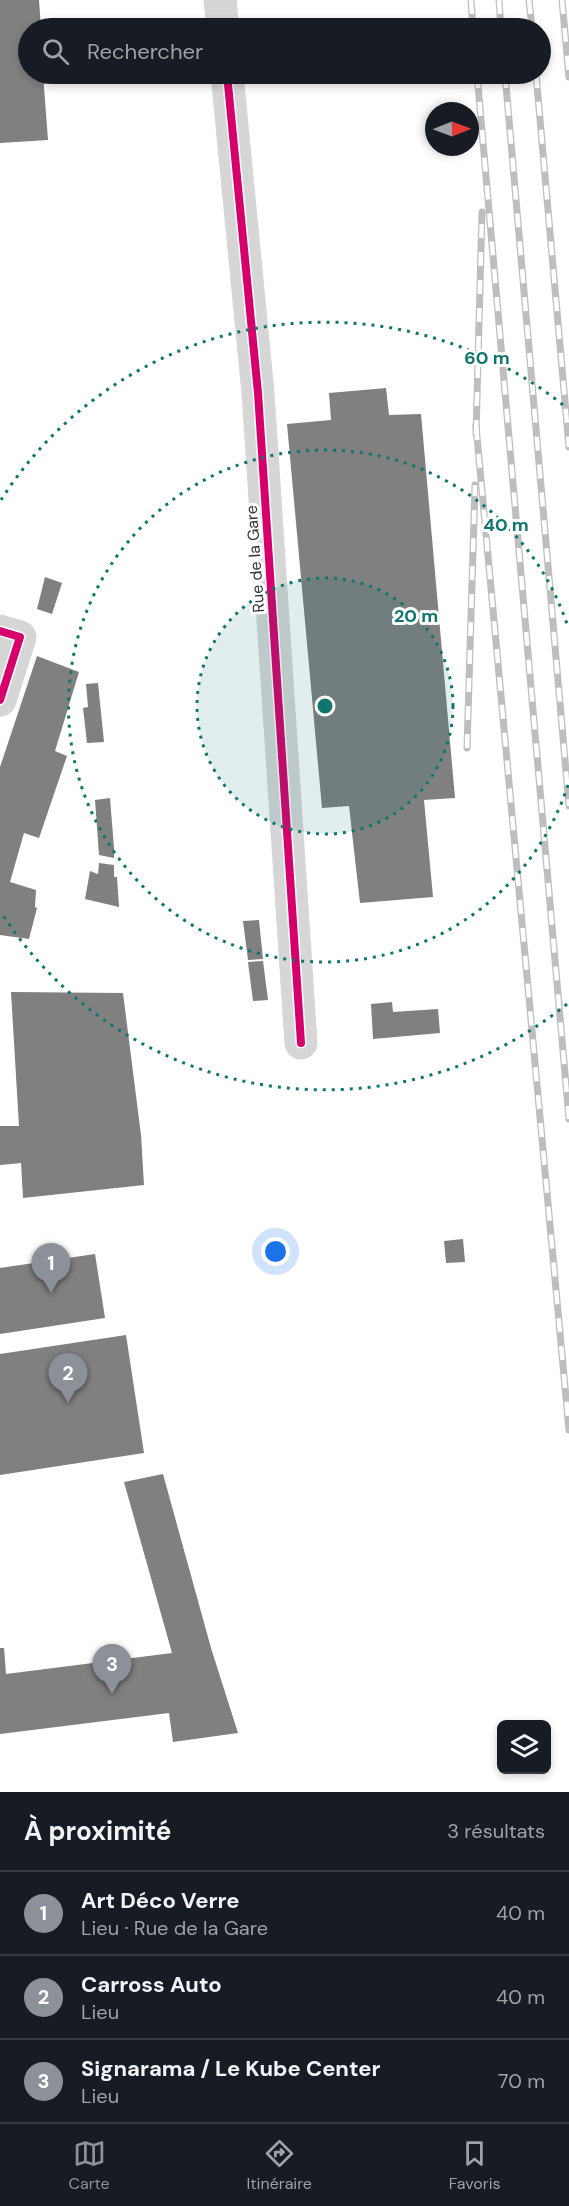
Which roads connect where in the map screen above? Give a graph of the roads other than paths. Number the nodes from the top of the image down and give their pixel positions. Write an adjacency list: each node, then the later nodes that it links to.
1 (220, 0): 2 (street)
2 (222, 18)
3 (228, 84): 6 (street, Rue de la Gare)
4 (0, 631): 5 (street)
5 (0, 700)
6 (301, 1043)

